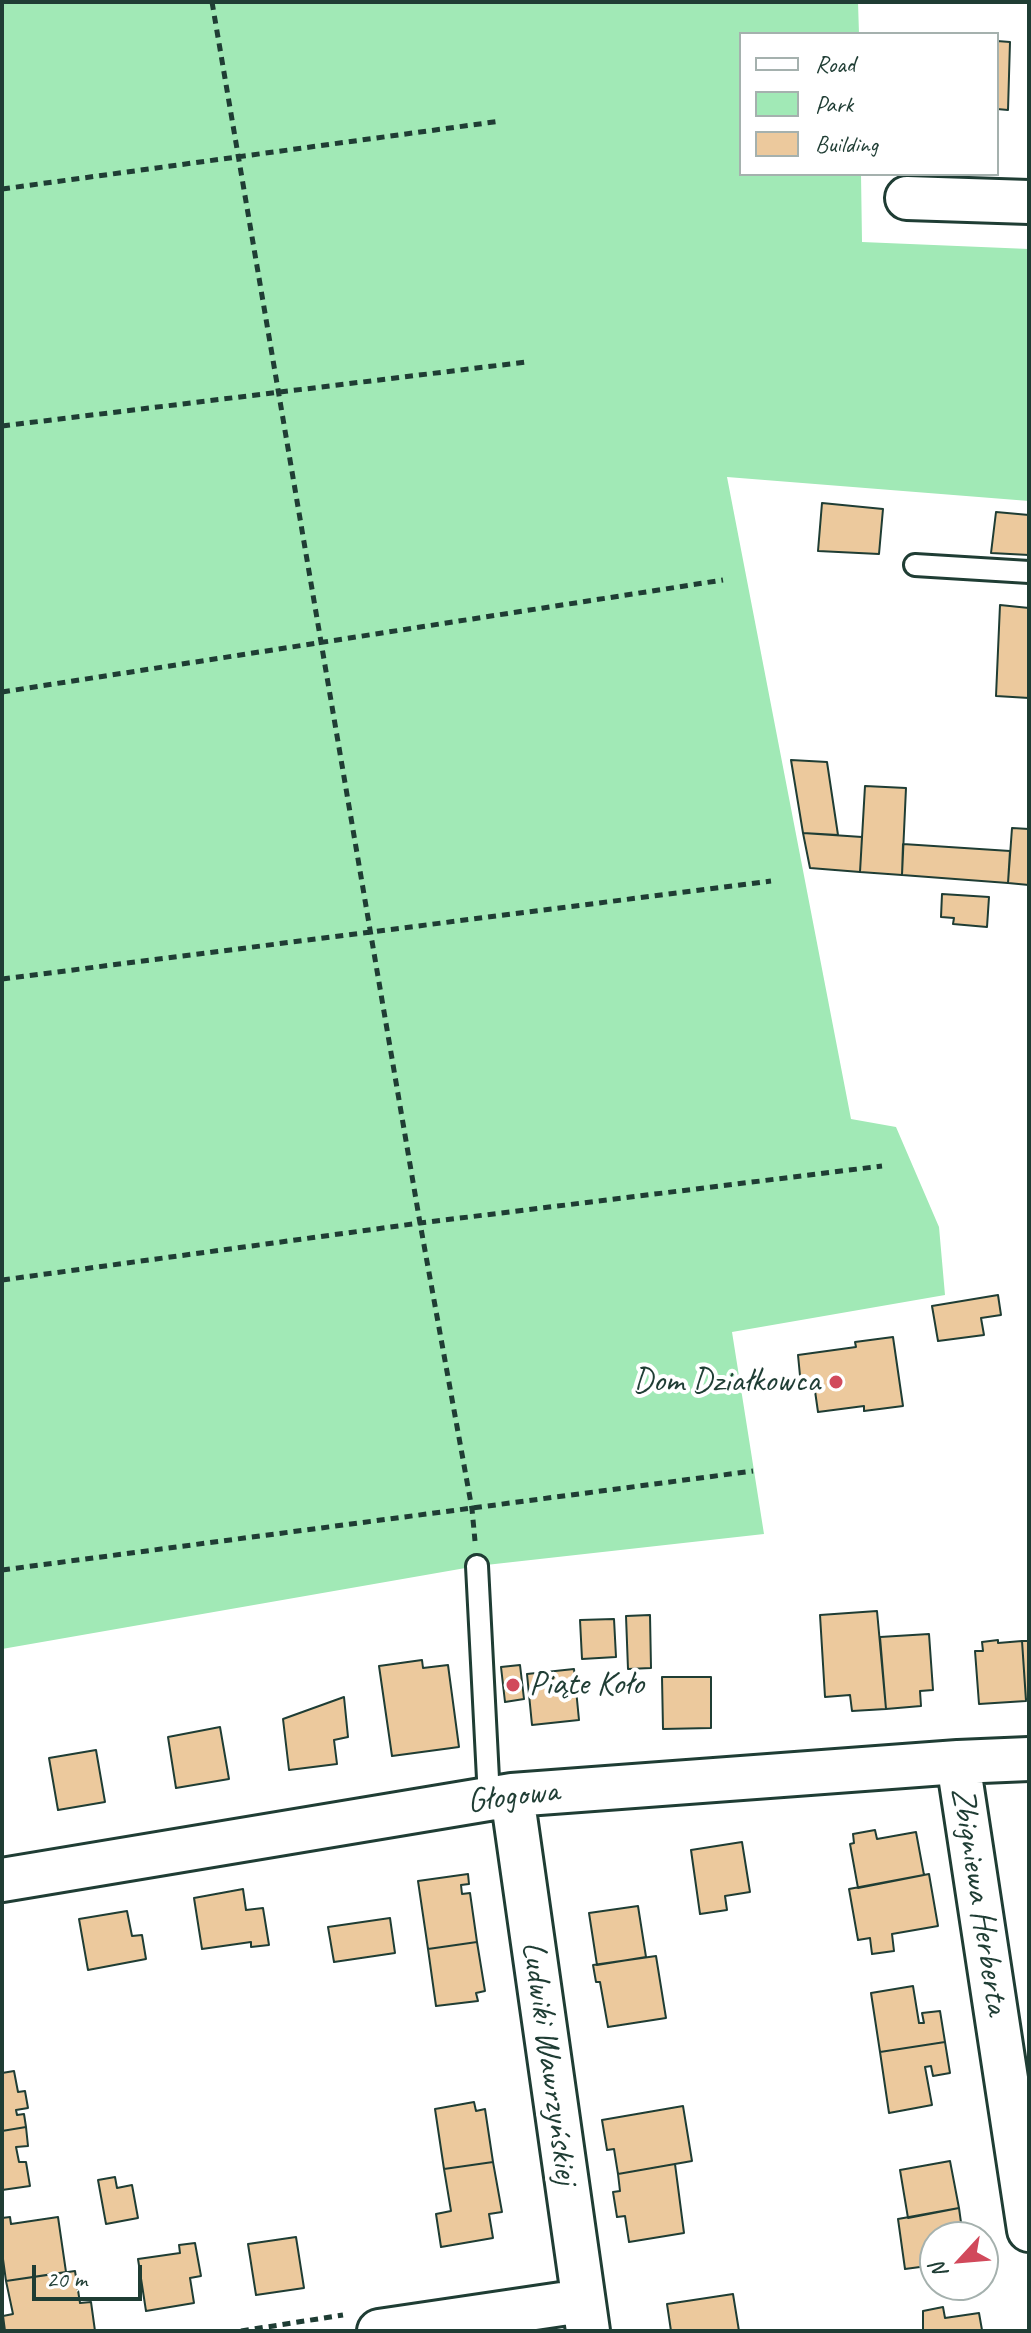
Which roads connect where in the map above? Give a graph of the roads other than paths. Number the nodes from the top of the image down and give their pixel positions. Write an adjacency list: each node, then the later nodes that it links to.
1 (907, 198): 2 (street)
2 (1029, 202)
3 (915, 565): 4 (lane)
4 (1029, 572)
5 (477, 1566): 8 (lane)
6 (1029, 1759): 7 (street, Głogowa)
7 (958, 1762): 8 (street, Głogowa); 10 (street, Zbigniewa Herberta)
8 (500, 1796): 9 (street, Głogowa); 11 (street, Ludwiki Wawrzyńskiej)
9 (2, 1880)
10 (1029, 2230)
11 (585, 2316): 12 (street)
12 (379, 2331)

